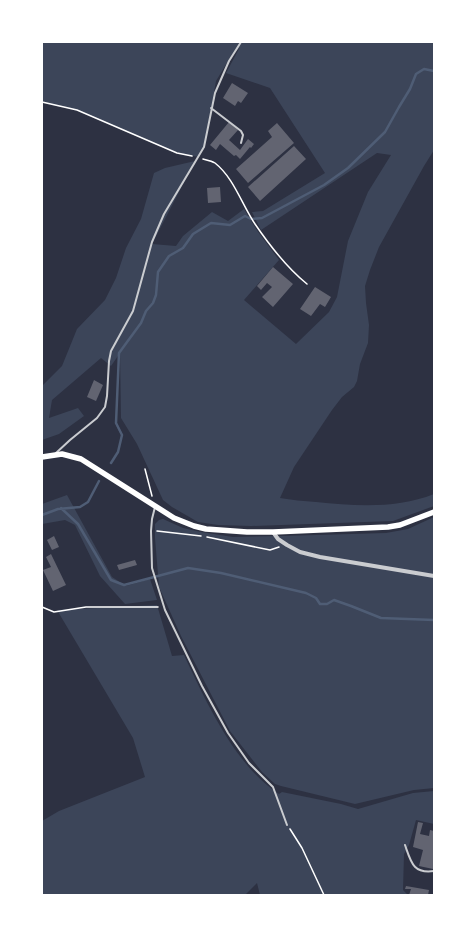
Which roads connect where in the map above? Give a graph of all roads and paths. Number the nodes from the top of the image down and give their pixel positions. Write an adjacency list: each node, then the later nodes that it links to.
1 (241, 42): 3 (lane)
2 (42, 102): 5 (path)
3 (211, 108): 4 (lane); 5 (lane)
4 (241, 143)
5 (199, 157): 6 (path); 7 (lane)
6 (307, 284)
7 (55, 454): 8 (main road); 10 (main road)
8 (42, 457)
9 (145, 469): 10 (path)
10 (156, 507): 12 (lane); 13 (main road)
11 (434, 512): 13 (main road)
12 (151, 531): 14 (path); 17 (lane)
13 (274, 532): 14 (street)
14 (287, 545): 15 (street)
15 (434, 576)
16 (42, 606): 17 (path)
17 (164, 607): 18 (lane)
18 (288, 825): 21 (path)
19 (405, 845): 20 (lane)
20 (434, 871)
21 (324, 895)

